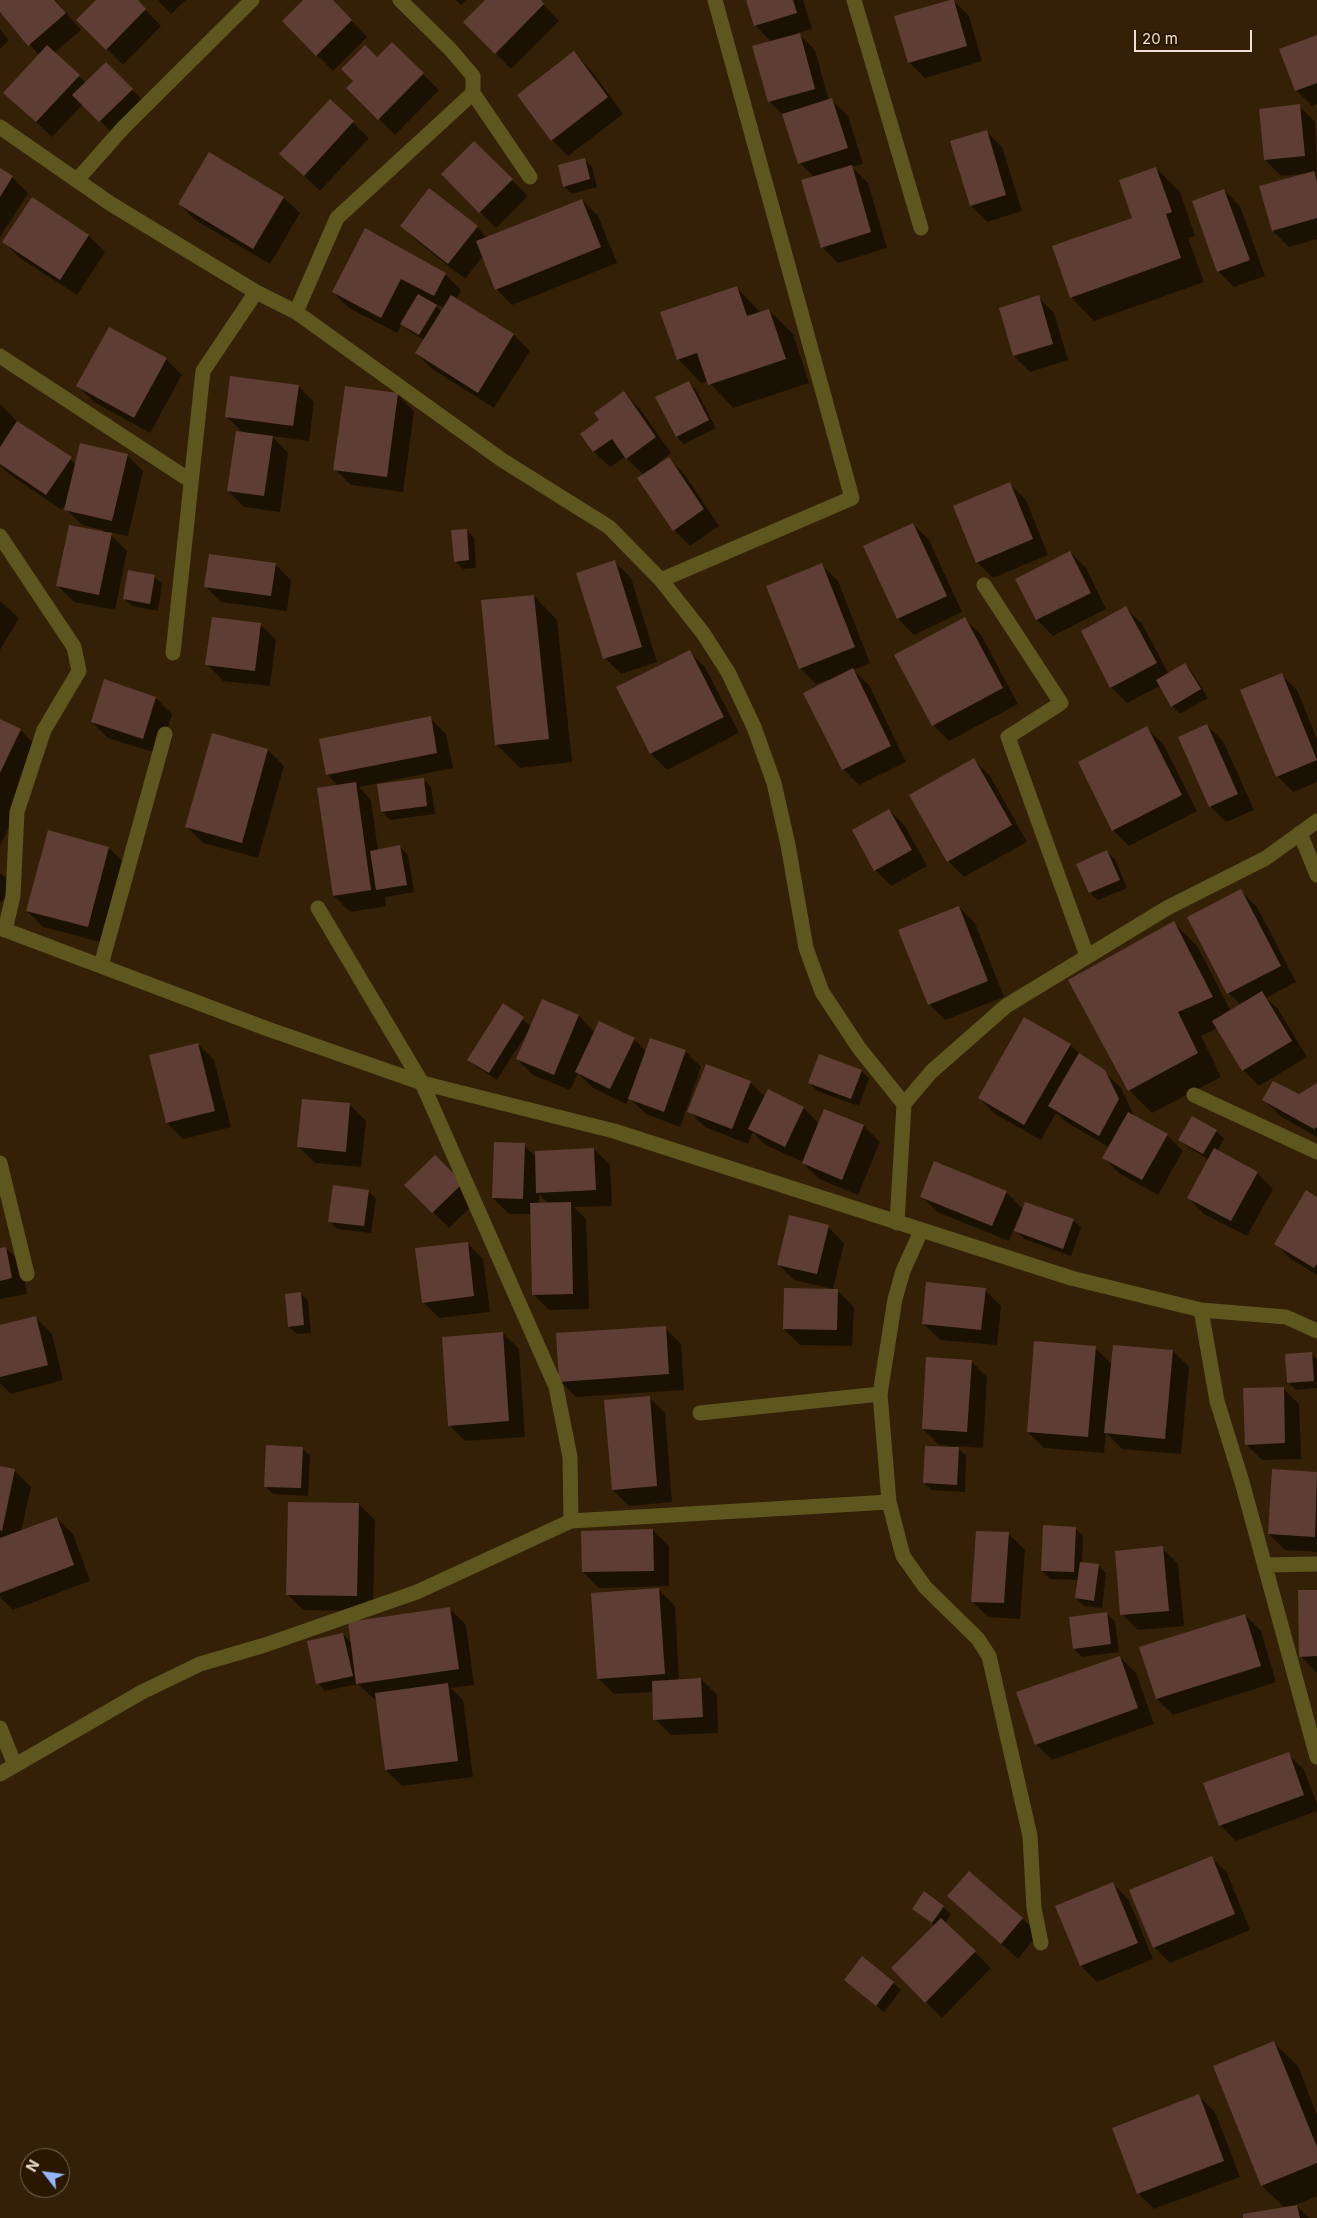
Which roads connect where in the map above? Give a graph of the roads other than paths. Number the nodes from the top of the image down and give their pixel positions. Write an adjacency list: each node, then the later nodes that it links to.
1 (252, 0): 8 (street)
2 (400, 0): 5 (street)
3 (715, 0): 15 (street)
4 (854, 0): 9 (street)
5 (473, 93): 7 (street); 11 (street)
6 (0, 127): 8 (street)
7 (530, 177)
8 (77, 180): 10 (street)
9 (921, 228)
10 (256, 292): 11 (street); 13 (street)
11 (296, 312): 15 (street)
12 (0, 356): 13 (street)
13 (191, 481): 17 (street)
14 (0, 536): 23 (street)
15 (661, 580): 28 (street)
16 (984, 584): 24 (street)
17 (174, 653)
18 (165, 734): 25 (street)
19 (1317, 821): 20 (street)
20 (1300, 833): 21 (street); 24 (street)
21 (1317, 875)
22 (318, 908): 26 (street)
23 (3, 929): 25 (street)
24 (1087, 956): 28 (street)
25 (101, 965): 26 (street)
26 (422, 1083): 31 (street); 39 (street)
27 (1194, 1095): 29 (street)
28 (904, 1104): 31 (street)
29 (1317, 1152)
30 (0, 1163): 33 (street)
31 (897, 1223): 32 (street)
32 (922, 1231): 34 (street); 36 (street)
33 (27, 1274)
34 (1201, 1310): 35 (street); 41 (street)
35 (1317, 1331)
36 (880, 1394): 37 (street); 38 (street)
37 (700, 1413)
38 (889, 1502): 39 (street); 46 (street)
39 (571, 1521): 44 (street)
40 (1317, 1564): 41 (street)
41 (1265, 1565): 43 (street)
42 (0, 1728): 44 (street)
43 (1317, 1757)
44 (15, 1765): 45 (street)
45 (0, 1774)
46 (1042, 1943)

